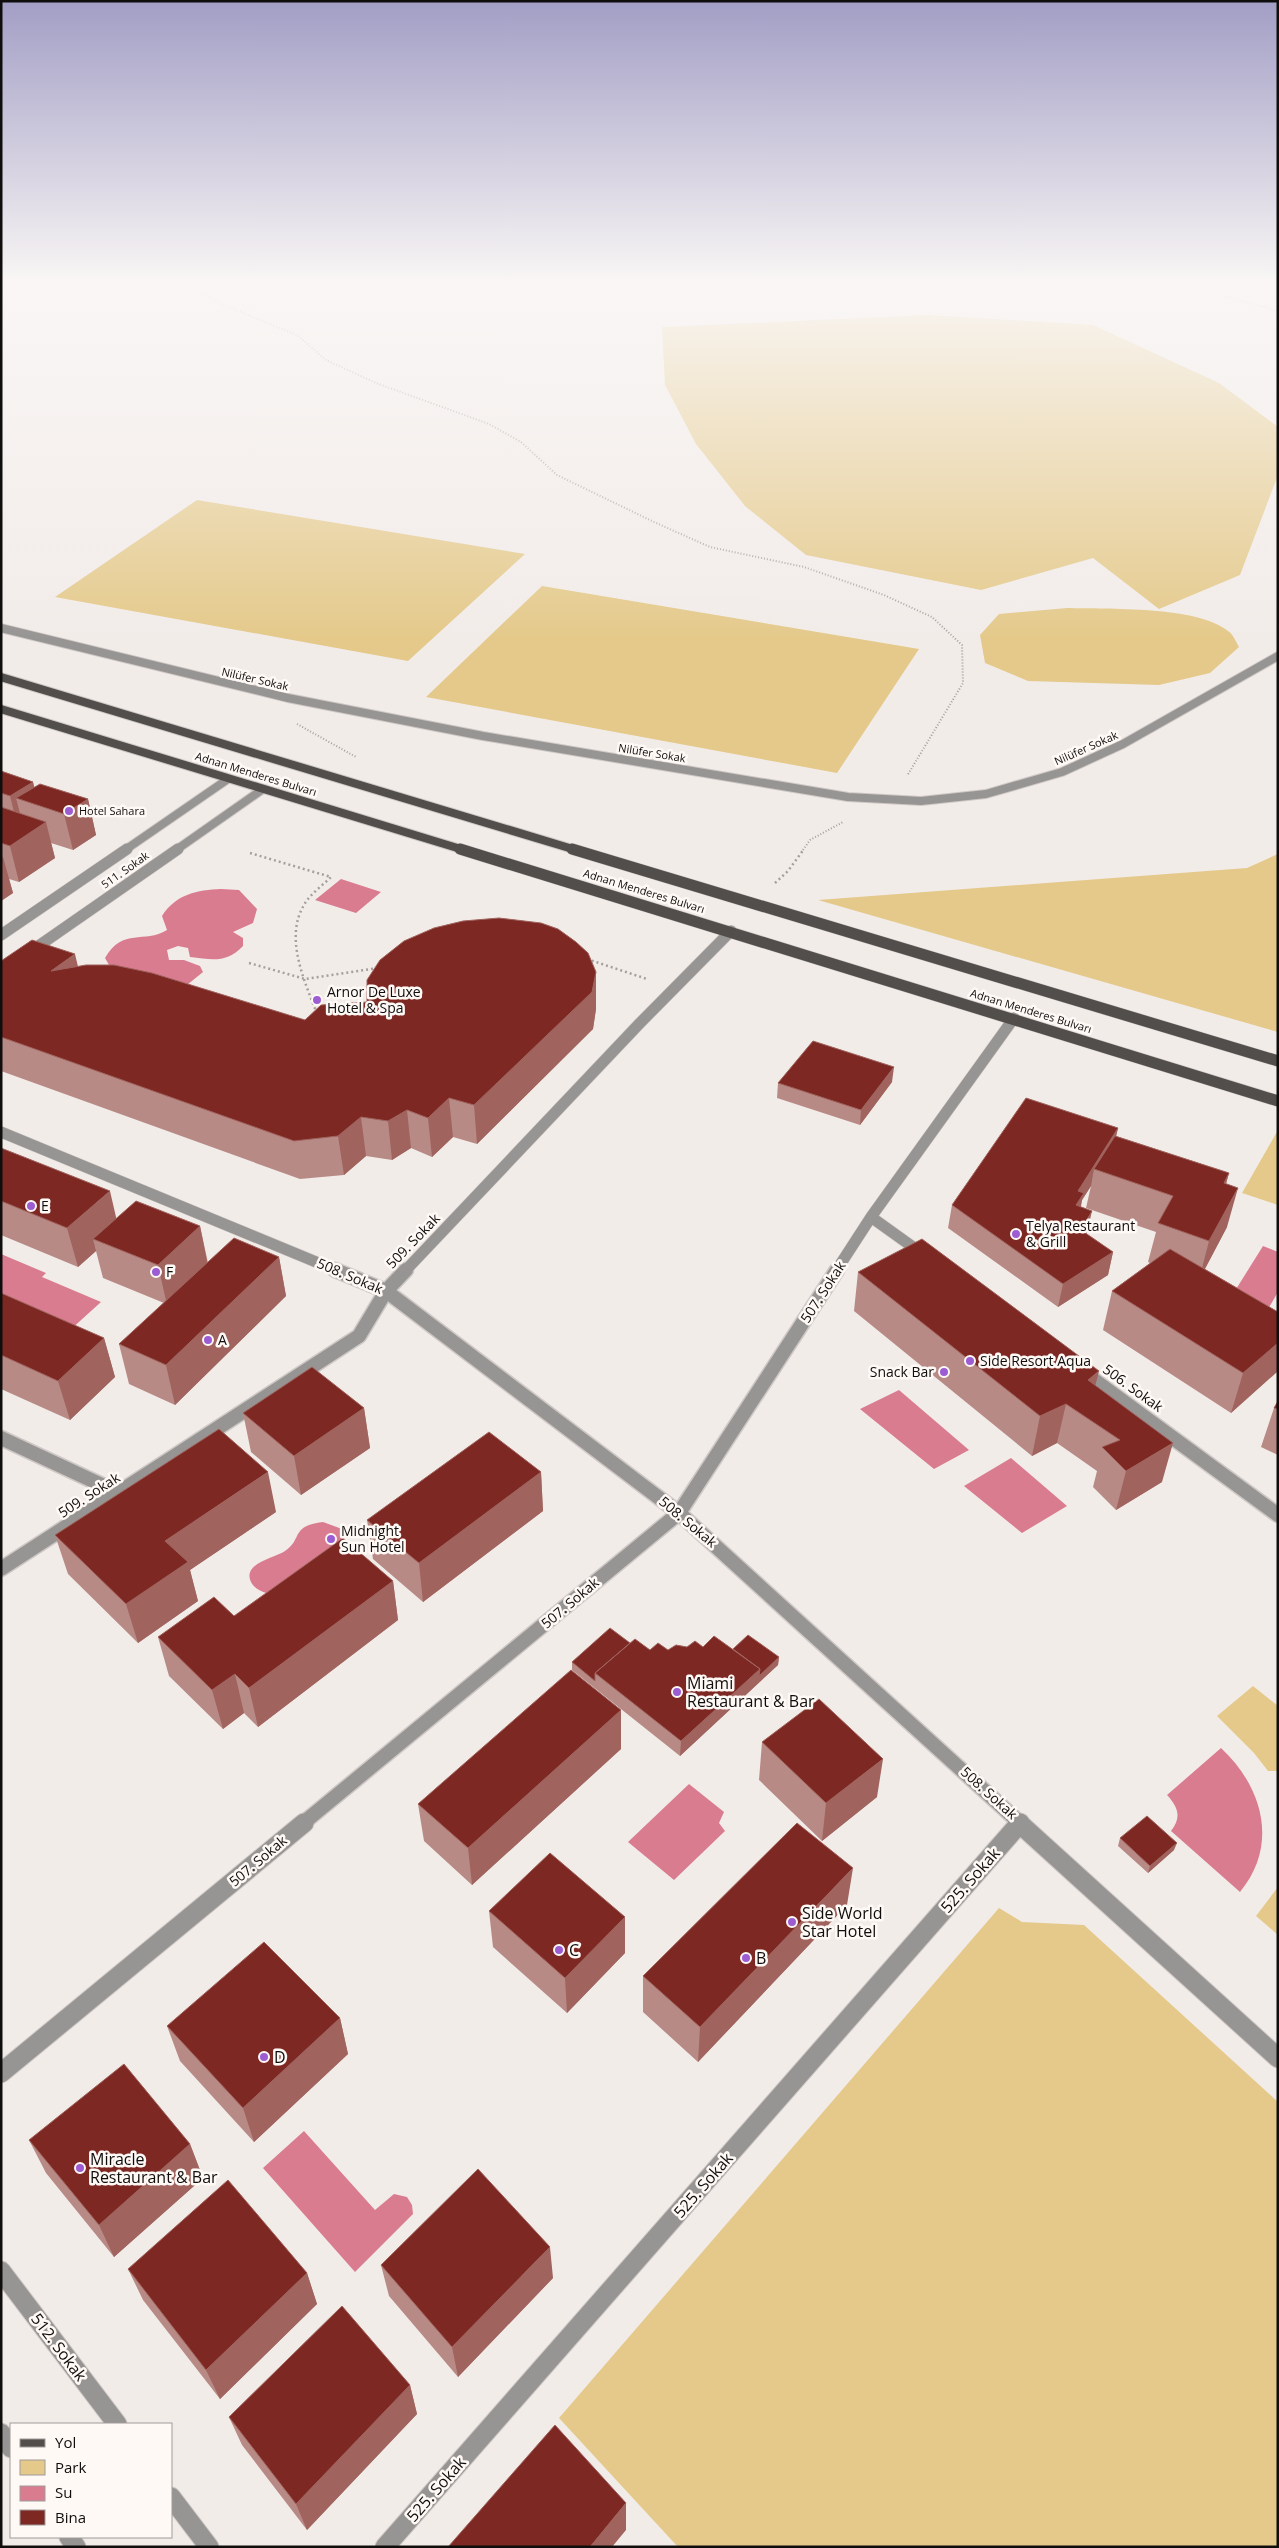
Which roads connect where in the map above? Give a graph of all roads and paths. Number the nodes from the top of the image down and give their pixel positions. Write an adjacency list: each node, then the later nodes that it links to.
1 (428, 402): 8 (path)
2 (1, 628): 8 (street, Nilüfer Sokak)
3 (1278, 656): 8 (street, Nilüfer Sokak)
4 (1, 677): 10 (main road, Adnan Menderes Bulvarı)
5 (1, 709): 6 (main road, Adnan Menderes Bulvarı)
6 (228, 779): 7 (main road, Adnan Menderes Bulvarı); 12 (street, 511. Sokak)
7 (263, 789): 11 (main road, Adnan Menderes Bulvarı); 16 (street, 511. Sokak)
8 (890, 800): 10 (path)
9 (250, 853): 17 (path)
10 (752, 903): 21 (main road, Adnan Menderes Bulvarı)
11 (731, 931): 20 (main road, Adnan Menderes Bulvarı); 26 (street, 509. Sokak)
12 (1, 935)
13 (581, 957): 18 (path)
14 (249, 963): 17 (path)
15 (379, 968): 17 (path)
16 (1, 972)
17 (305, 979): 19 (path)
18 (655, 982)
19 (317, 1016)
20 (1014, 1018): 22 (main road, Adnan Menderes Bulvarı); 24 (street, 507. Sokak)
21 (1278, 1061)
22 (1278, 1101)
23 (1, 1132): 26 (street, 508. Sokak)
24 (871, 1217): 25 (street); 30 (street, 507. Sokak)
25 (934, 1263)
26 (386, 1290): 29 (street, 509. Sokak); 30 (street, 508. Sokak)
27 (1075, 1366): 31 (street, 506. Sokak)
28 (1, 1438): 29 (street)
29 (119, 1493): 32 (street, 509. Sokak)
30 (679, 1513): 33 (street, 508. Sokak); 35 (street, 507. Sokak)
31 (1278, 1515)
32 (1, 1569)
33 (1020, 1822): 34 (street, 508. Sokak); 42 (street, 525. Sokak)
34 (1278, 2058)
35 (1, 2074)
36 (1, 2271): 37 (street, 512. Sokak)
37 (116, 2423)
38 (1, 2433): 39 (street)
39 (10, 2446)
40 (172, 2498): 41 (street)
41 (209, 2547)
42 (385, 2547)

